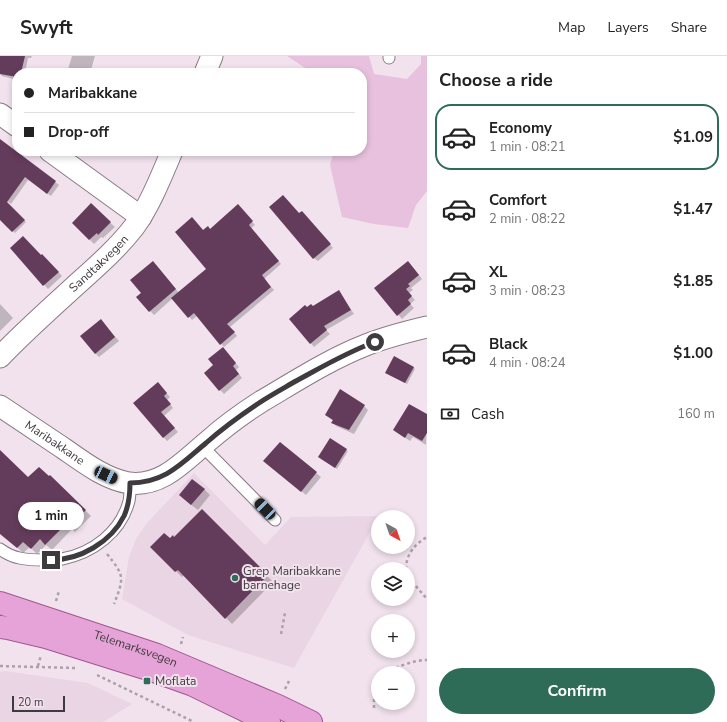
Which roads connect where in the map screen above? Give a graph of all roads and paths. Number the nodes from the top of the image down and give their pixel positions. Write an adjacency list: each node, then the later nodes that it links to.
1 (212, 56): 2 (street)
2 (207, 68)
3 (0, 114): 4 (street)
4 (12, 122)
5 (57, 156): 7 (street)
6 (170, 156): 7 (street, Sandtakvegen)
7 (140, 217): 9 (street, Sandtakvegen)
8 (427, 327): 11 (street, Maribakkane)
9 (0, 357)
10 (0, 406): 12 (street, Maribakkane)
11 (202, 446): 12 (street, Maribakkane); 13 (lane)
12 (130, 483): 15 (lane)
13 (275, 520)
14 (427, 537): 17 (path)
15 (100, 544): 16 (lane); 21 (path)
16 (0, 549)
17 (407, 562)
18 (415, 585): 19 (path)
19 (427, 599)
20 (0, 603): 36 (main road, Telemarksvegen)
21 (114, 604)
22 (285, 613): 24 (path)
23 (0, 627): 35 (main road, Telemarksvegen)
24 (281, 634)
25 (184, 637): 26 (path)
26 (180, 645)
27 (427, 660): 29 (path)
28 (0, 666): 30 (path)
29 (400, 666)
30 (80, 669)
31 (93, 674): 33 (path)
32 (127, 682): 33 (path)
33 (125, 689): 34 (path)
34 (194, 722)
35 (269, 722)
36 (311, 722)

